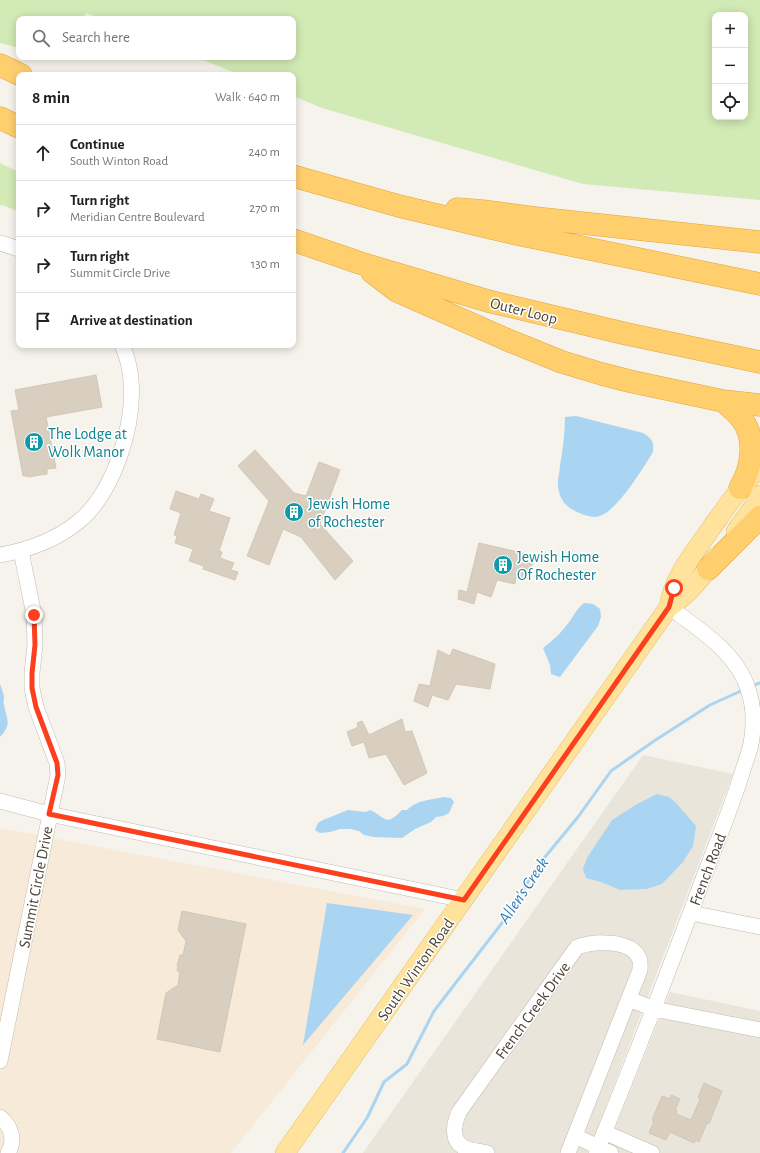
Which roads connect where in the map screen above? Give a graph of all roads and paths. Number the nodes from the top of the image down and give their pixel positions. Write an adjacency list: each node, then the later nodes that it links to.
1 (0, 65): 2 (highway)
2 (16, 73)
3 (0, 118): 4 (highway)
4 (16, 126)
5 (296, 177): 6 (highway)
6 (399, 206): 8 (highway); 12 (highway)
7 (296, 241): 11 (highway, Outer Loop)
8 (760, 242)
9 (0, 243): 10 (street)
10 (16, 248)
11 (360, 263): 14 (highway, Outer Loop); 15 (highway)
12 (760, 284)
13 (123, 348): 21 (street)
14 (760, 362)
15 (723, 401): 16 (highway); 18 (highway)
16 (760, 405)
17 (760, 468): 18 (main road, South Winton Road)
18 (740, 488): 24 (main road, South Winton Road)
19 (760, 495): 23 (main road, South Winton Road)
20 (760, 517): 23 (highway)
21 (21, 551): 22 (street); 26 (street, Summit Circle Drive)
22 (0, 555)
23 (708, 569): 24 (main road, South Winton Road)
24 (669, 607): 27 (main road, South Winton Road); 28 (street, French Road)
25 (0, 801): 26 (street)
26 (49, 814): 27 (street); 33 (street, Summit Circle Drive)
27 (464, 900): 39 (main road, South Winton Road)
28 (691, 913): 29 (street); 31 (street, French Road)
29 (760, 927)
30 (629, 999): 31 (street); 36 (street, French Creek Drive); 40 (street, French Creek Drive)
31 (654, 1009): 32 (street); 35 (street, French Road)
32 (760, 1030)
33 (0, 1061)
34 (0, 1117): 38 (street)
35 (604, 1132): 37 (street, French Road); 42 (street)
36 (575, 1136): 37 (street); 41 (street, French Creek Drive)
37 (602, 1151)
38 (8, 1153)
39 (285, 1153)
40 (487, 1153)
41 (568, 1153)
42 (652, 1153)

